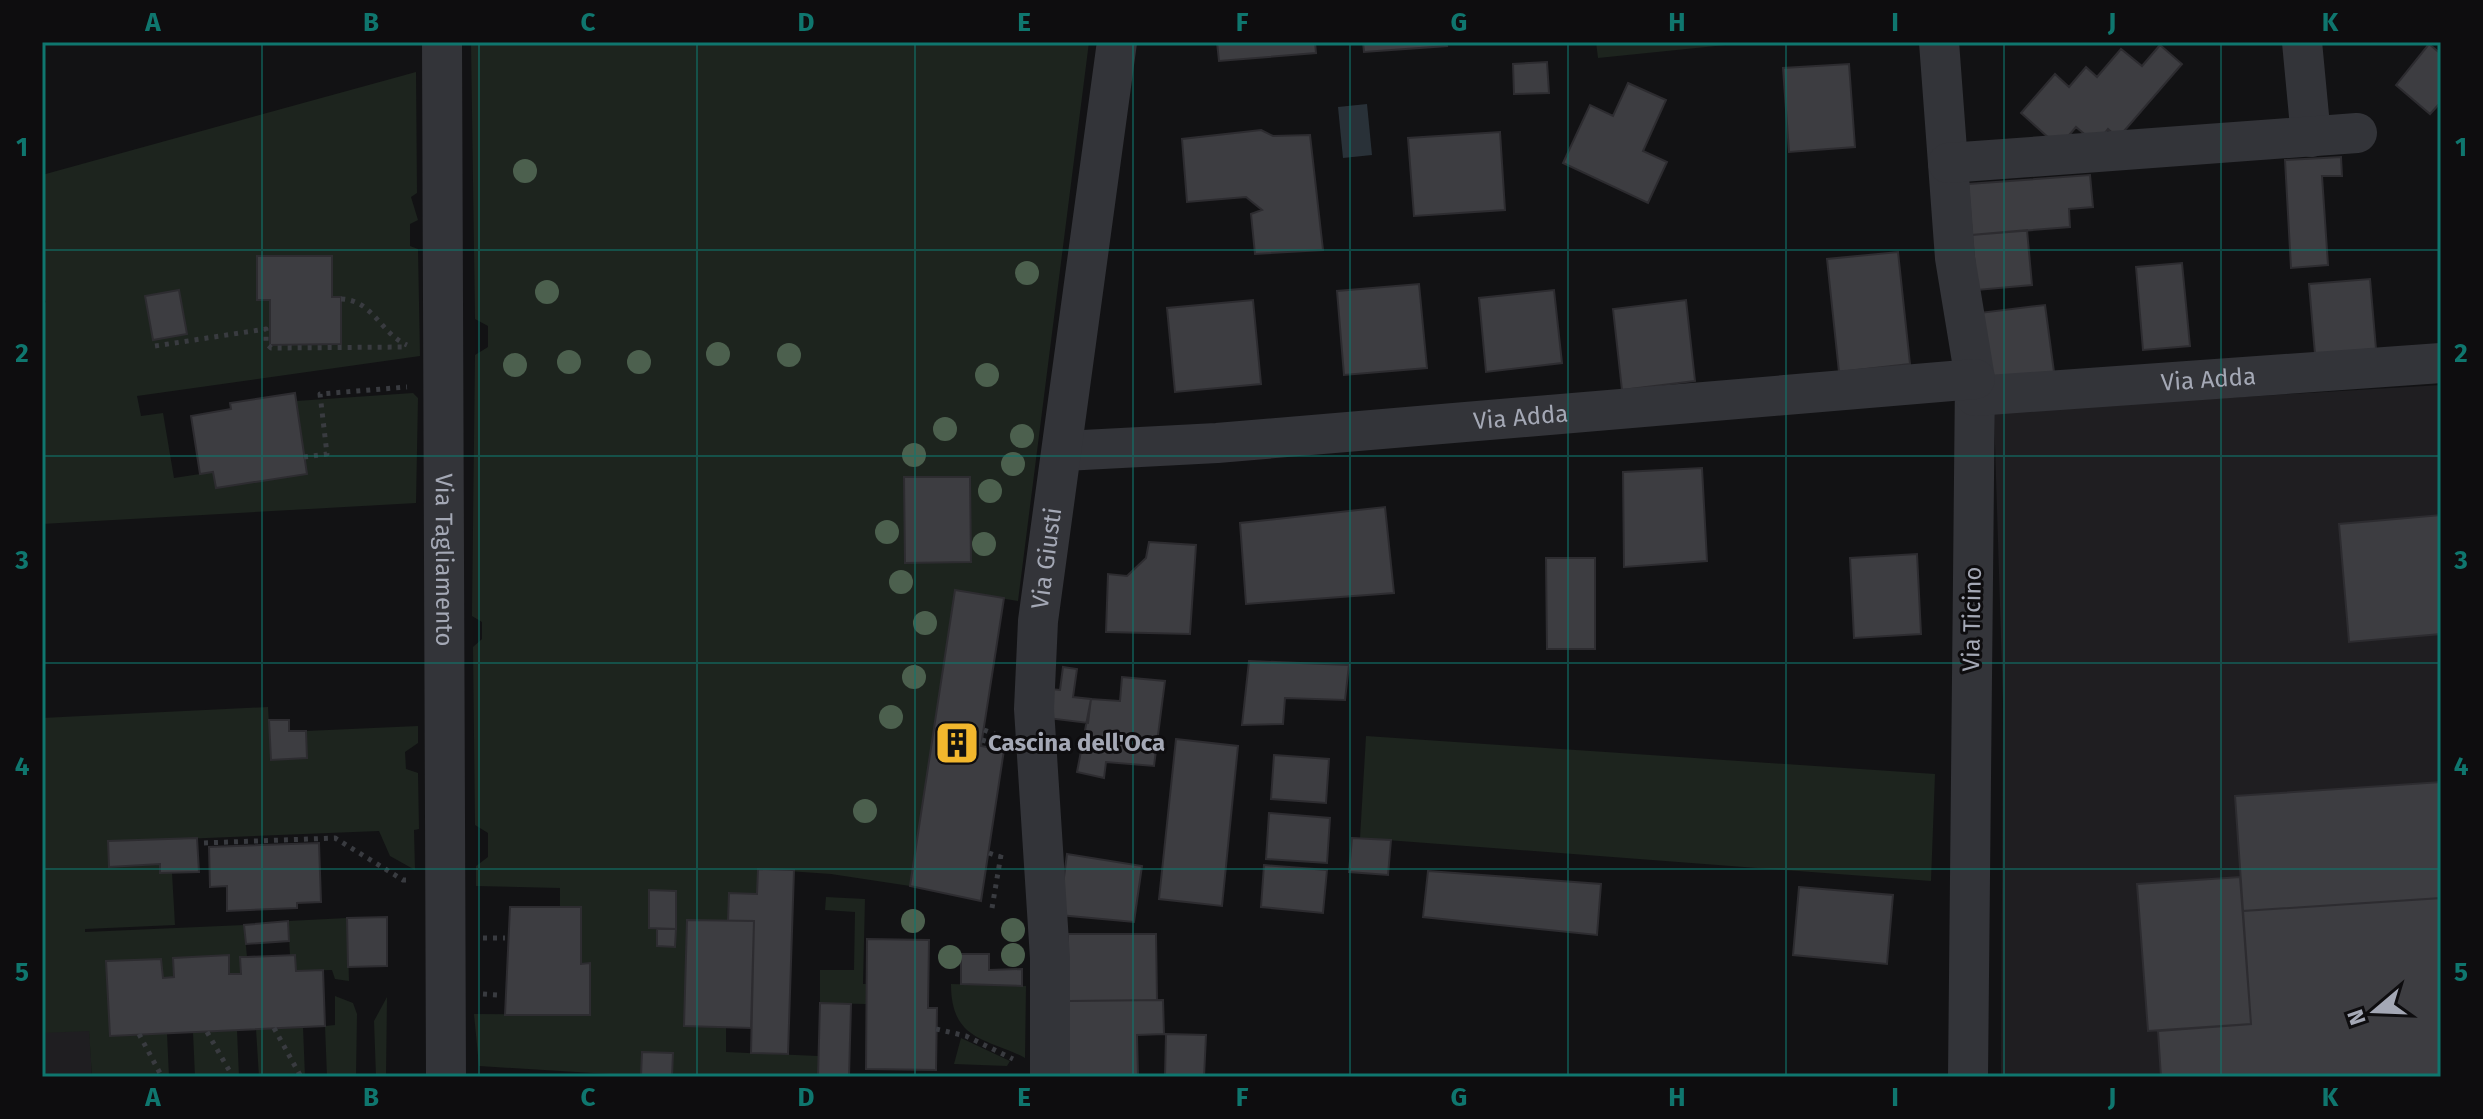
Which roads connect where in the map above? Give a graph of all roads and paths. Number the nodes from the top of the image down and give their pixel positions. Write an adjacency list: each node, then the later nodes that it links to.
1 (442, 42): 33 (street, Via Tagliamento)
2 (1117, 42): 13 (street, Via Giusti)
3 (1939, 42): 7 (street, Via Ticino)
4 (2302, 42): 6 (street)
5 (2357, 133): 6 (street)
6 (2311, 137): 7 (street)
7 (1948, 163): 12 (street, Via Ticino)
8 (341, 299): 9 (path)
9 (155, 346)
10 (2441, 363): 12 (street, Via Adda)
11 (408, 387): 14 (path)
12 (1975, 388): 13 (street, Via Adda); 34 (street, Via Ticino)
13 (1064, 451): 29 (street, Via Giusti)
14 (304, 457)
15 (984, 730): 16 (path)
16 (997, 735)
17 (982, 740): 18 (path)
18 (996, 745)
19 (204, 843): 20 (path)
20 (403, 880)
21 (488, 938): 22 (path)
22 (505, 938)
23 (479, 994): 24 (path)
24 (498, 995)
25 (274, 1028): 32 (path)
26 (936, 1029): 29 (path)
27 (207, 1032): 31 (path)
28 (139, 1034): 30 (path)
29 (1034, 1070)
30 (162, 1077)
31 (233, 1077)
32 (301, 1077)
33 (446, 1077)
34 (1968, 1077)

